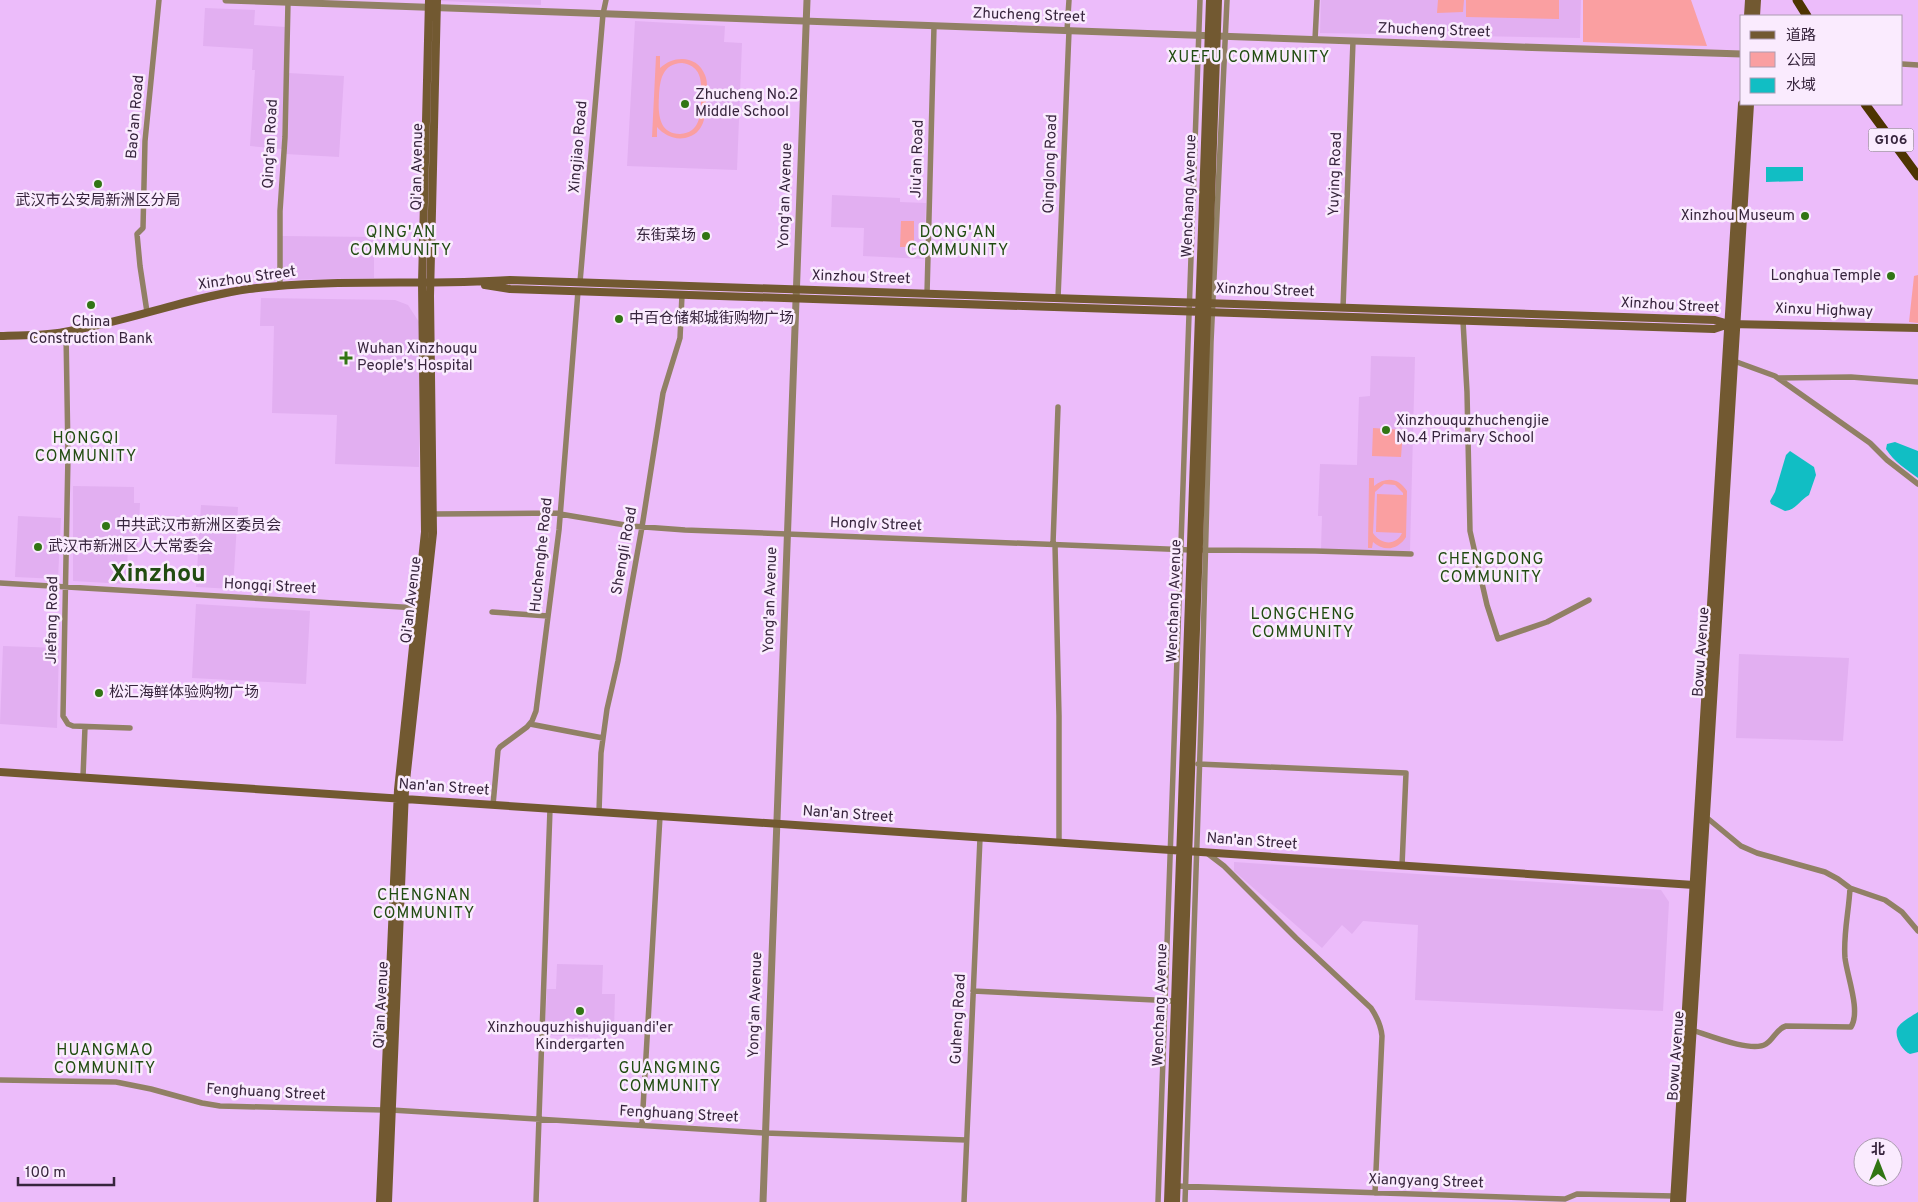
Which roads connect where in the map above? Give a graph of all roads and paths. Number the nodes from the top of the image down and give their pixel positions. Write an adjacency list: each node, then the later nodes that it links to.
1 (159, 0): 49 (street, Bao'an Road)
2 (226, 0): 14 (street, Zhucheng Street)
3 (606, 0): 16 (street, Xingjiao Road)
4 (807, 0): 20 (street, Yong'an Avenue)
5 (1069, 0): 22 (street, Qinglong Road)
6 (1200, 0): 23 (street)
7 (1210, 0): 24 (main road, Wenchang Avenue)
8 (1218, 0): 24 (main road, Wenchang Avenue)
9 (1227, 0): 25 (street)
10 (1316, 0): 26 (street)
11 (1749, 0): 17 (main road)
12 (1756, 0): 18 (main road)
13 (1797, 0): 19 (highway)
14 (288, 2): 15 (street, Zhucheng Street); 38 (street, Qing'an Road)
15 (433, 4): 16 (street, Zhucheng Street); 36 (main road, Qi'an Avenue)
16 (603, 14): 20 (street, Zhucheng Street); 35 (street, Xingjiao Road)
17 (1748, 15)
18 (1756, 15)
19 (1807, 15)
20 (806, 21): 21 (street, Zhucheng Street); 39 (street, Yong'an Avenue)
21 (934, 26): 22 (street, Zhucheng Street); 42 (street, Jiu'an Road)
22 (1068, 31): 23 (street, Zhucheng Street); 44 (street, Qinglong Road)
23 (1198, 36): 24 (street, Zhucheng Street); 45 (street)
24 (1213, 36): 25 (street, Zhucheng Street); 46 (main road, Wenchang Avenue)
25 (1226, 37): 26 (street, Zhucheng Street); 46 (street)
26 (1315, 40): 27 (street, Zhucheng Street)
27 (1353, 41): 28 (street, Zhucheng Street); 47 (street, Yuying Road)
28 (1740, 54)
29 (1903, 64): 30 (street)
30 (1918, 65)
31 (1742, 105): 52 (main road, Bowu Avenue)
32 (1750, 105): 52 (main road, Bowu Avenue)
33 (1866, 105): 34 (highway, G106)
34 (1918, 176)
35 (580, 282): 37 (main road, Xinzhou Street); 39 (main road, Xinzhou Street)
36 (426, 283): 37 (main road, Xinzhou Street); 38 (main road, Xinzhou Street); 61 (main road, Qi'an Avenue); 72 (main road, Qi'an Avenue)
37 (471, 283): 40 (main road, Xinzhou Street)
38 (280, 286): 49 (main road, Xinzhou Street)
39 (796, 289): 42 (main road, Xinzhou Street); 43 (street, Yong'an Avenue)
40 (578, 291): 41 (main road, Xinzhou Street); 62 (street, Huchenghe Road)
41 (682, 294): 43 (main road, Xinzhou Street); 63 (street, Shengli Road)
42 (926, 294): 44 (main road, Xinzhou Street)
43 (796, 298): 48 (main road, Xinzhou Street); 64 (street, Yong'an Avenue)
44 (1058, 298): 45 (main road, Xinzhou Street)
45 (1189, 302): 46 (main road, Xinzhou Street); 48 (street)
46 (1207, 303): 47 (main road, Xinzhou Street); 50 (main road, Wenchang Avenue); 50 (street)
47 (1343, 308): 52 (main road, Xinzhou Street)
48 (1189, 311): 50 (main road, Xinzhou Street); 66 (street)
49 (147, 312): 54 (main road, Xinzhou Street)
50 (1206, 312): 51 (main road, Xinzhou Street); 67 (main road, Wenchang Avenue); 67 (street)
51 (1463, 321): 52 (main road, Xinzhou Street); 71 (street)
52 (1733, 324): 53 (main road, Xinxu Highway); 56 (main road, Bowu Avenue); 97 (main road, Bowu Avenue)
53 (1918, 328)
54 (66, 332): 55 (main road, Xinzhou Street); 70 (street, Jiefang Road)
55 (0, 336)
56 (1734, 361): 57 (street); 88 (main road, Bowu Avenue)
57 (1778, 378): 58 (street); 60 (street)
58 (1918, 382)
59 (1058, 407): 65 (street)
60 (1918, 484)
61 (434, 514): 62 (street, Honglv Street); 83 (main road, Qi'an Avenue)
62 (560, 514): 63 (street, Honglv Street); 74 (street, Huchenghe Road)
63 (642, 527): 64 (street, Honglv Street); 78 (street, Shengli Road)
64 (787, 533): 65 (street, Honglv Street); 89 (street, Yong'an Avenue)
65 (1054, 544): 66 (street, Honglv Street); 91 (street)
66 (1180, 550): 67 (street, Honglv Street); 92 (street)
67 (1198, 550): 68 (street, Honglv Street); 79 (main road, Wenchang Avenue); 80 (street); 93 (main road, Wenchang Avenue)
68 (1411, 554)
69 (0, 583): 70 (street, Hongqi Street)
70 (66, 587): 72 (street, Hongqi Street); 76 (street, Jiefang Road)
71 (1589, 600)
72 (418, 608): 83 (main road, Qi'an Avenue)
73 (492, 612): 74 (street)
74 (548, 616): 75 (street, Huchenghe Road)
75 (530, 724): 78 (street); 84 (street)
76 (85, 727): 77 (street, Jiefang Road); 82 (street)
77 (130, 728)
78 (603, 738): 86 (street, Shengli Road)
79 (1191, 764): 80 (street); 93 (main road, Wenchang Avenue)
80 (1200, 764): 94 (street); 96 (street)
81 (0, 772): 82 (main road, Nan'an Street)
82 (83, 777): 83 (main road, Nan'an Street)
83 (401, 799): 84 (main road, Nan'an Street); 105 (main road, Qi'an Avenue)
84 (493, 805): 85 (main road, Nan'an Street)
85 (550, 809): 86 (main road, Nan'an Street); 106 (street)
86 (598, 812): 87 (main road, Nan'an Street)
87 (660, 816): 89 (main road, Nan'an Street); 107 (street)
88 (1706, 817): 98 (street); 103 (main road, Bowu Avenue)
89 (777, 824): 90 (main road, Nan'an Street); 108 (street, Yong'an Avenue)
90 (980, 838): 91 (main road, Nan'an Street); 100 (street, Guheng Road)
91 (1059, 843): 92 (main road, Nan'an Street)
92 (1170, 850): 93 (main road, Nan'an Street); 101 (street)
93 (1184, 851): 94 (main road, Nan'an Street); 102 (main road, Wenchang Avenue); 110 (main road, Wenchang Avenue)
94 (1197, 852): 95 (main road, Nan'an Street); 111 (street)
95 (1207, 853): 96 (main road, Nan'an Street); 112 (street)
96 (1402, 866): 97 (main road, Nan'an Street)
97 (1694, 885): 113 (main road, Bowu Avenue)
98 (1850, 888): 99 (street); 103 (street)
99 (1918, 931)
100 (973, 991): 101 (street); 109 (street, Guheng Road)
101 (1164, 1001): 102 (street); 120 (street)
102 (1175, 1001): 121 (main road, Wenchang Avenue)
103 (1692, 1030): 124 (main road, Bowu Avenue)
104 (0, 1080): 105 (street, Fenghuang Street)
105 (387, 1110): 106 (street, Fenghuang Street); 115 (main road, Qi'an Avenue); 116 (main road, Qi'an Avenue)
106 (537, 1119): 107 (street, Fenghuang Street); 117 (street)
107 (642, 1126): 108 (street, Fenghuang Street)
108 (765, 1133): 109 (street, Fenghuang Street); 118 (street, Yong'an Avenue)
109 (966, 1140): 119 (street, Guheng Road)
110 (1176, 1186): 111 (street, Xiangyang Street); 122 (main road, Wenchang Avenue)
111 (1186, 1186): 112 (street, Xiangyang Street); 123 (street)
112 (1375, 1192): 114 (street, Xiangyang Street)
113 (1674, 1199): 114 (street, Xiangyang Street)
114 (1533, 1200)
115 (380, 1202)
116 (388, 1202)
117 (536, 1202)
118 (763, 1202)
119 (964, 1202)
120 (1158, 1202)
121 (1168, 1202)
122 (1176, 1202)
123 (1185, 1202)
124 (1682, 1202)

